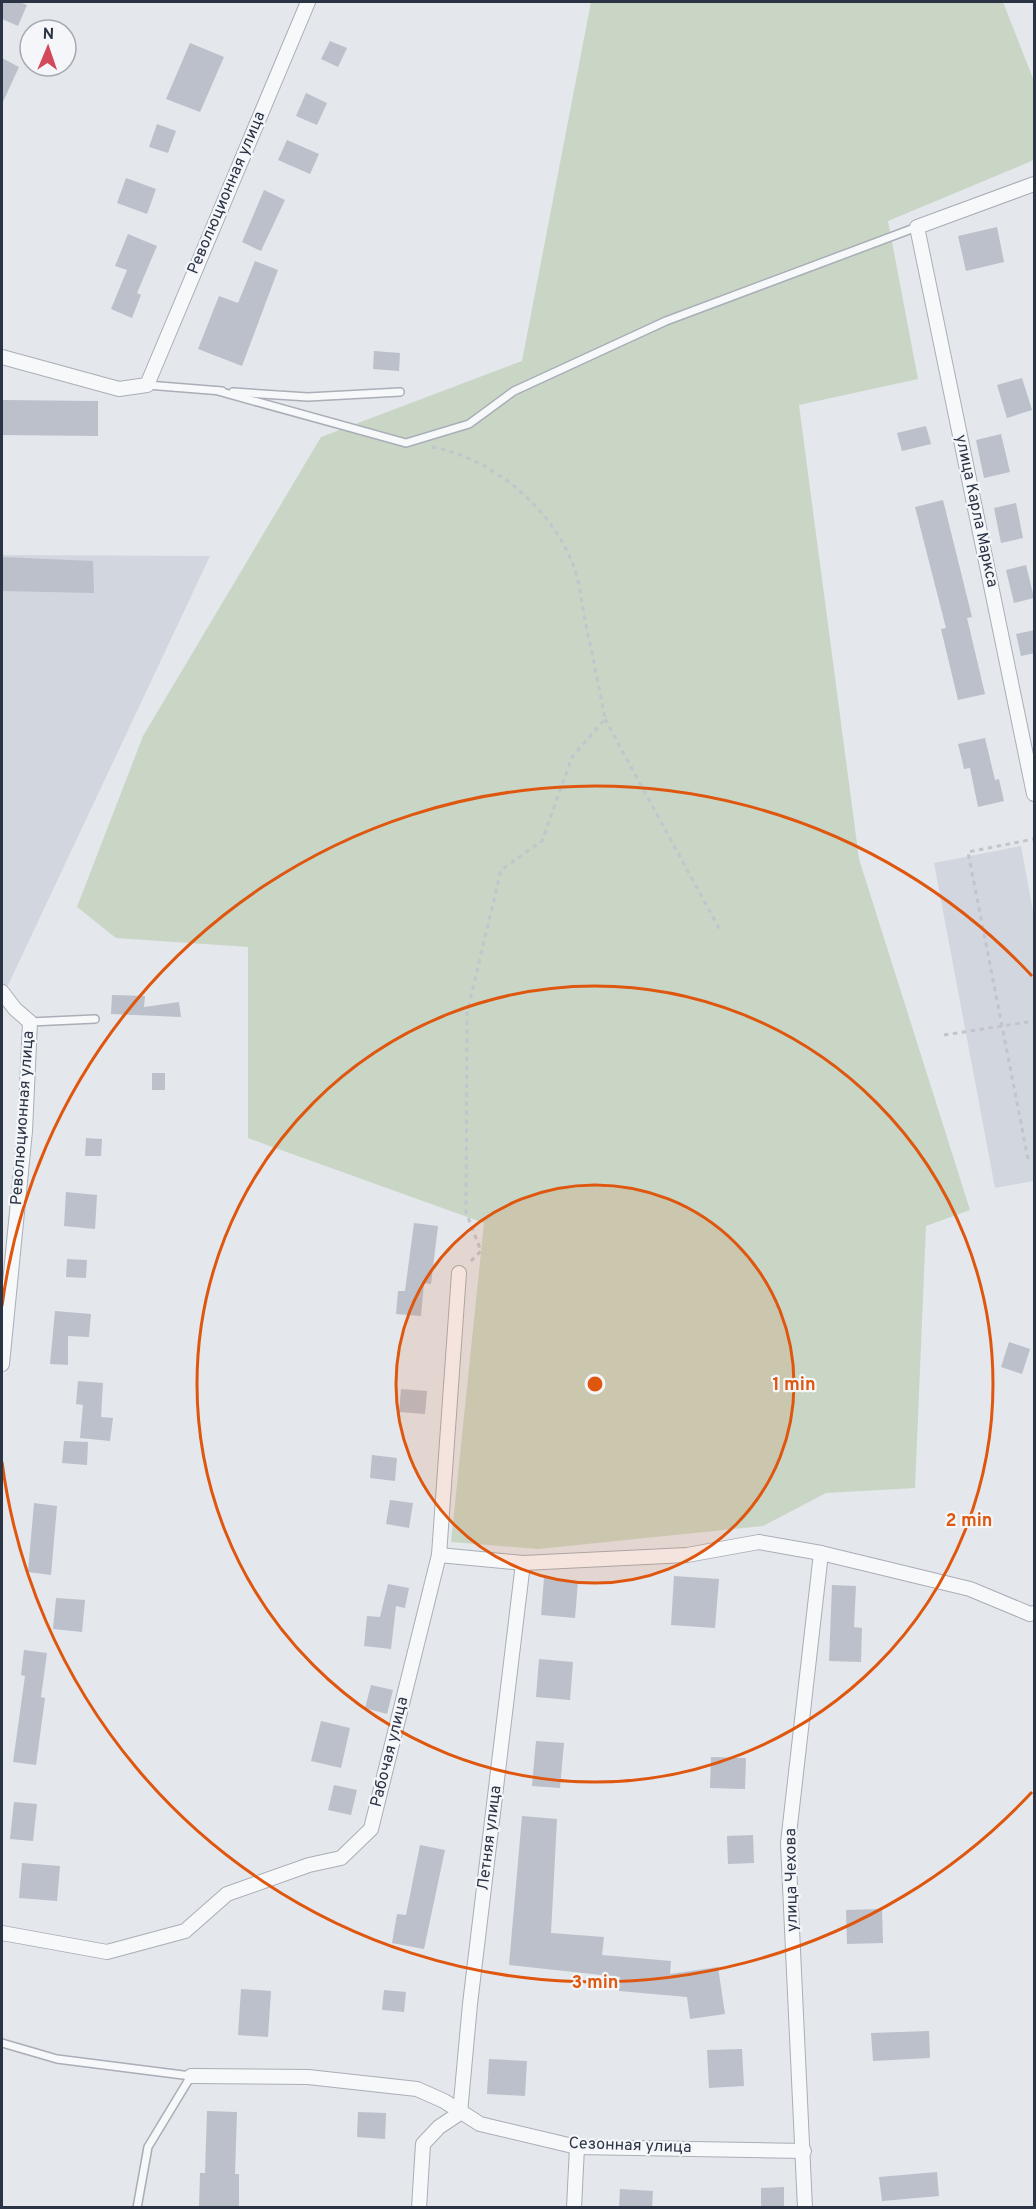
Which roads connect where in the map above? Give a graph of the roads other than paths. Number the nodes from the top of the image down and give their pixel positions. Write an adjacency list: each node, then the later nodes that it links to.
1 (308, 2): 5 (street, Революционная улица)
2 (1035, 184): 3 (street)
3 (916, 227): 6 (lane); 8 (street, улица Карла Маркса)
4 (2, 357): 5 (street)
5 (147, 385): 6 (lane)
6 (218, 391): 7 (lane)
7 (400, 392)
8 (1035, 794)
9 (2, 992): 11 (street, Революционная улица)
10 (95, 1019): 11 (lane)
11 (30, 1022): 13 (street, Революционная улица)
12 (459, 1274): 15 (street, Рабочая улица)
13 (2, 1364)
14 (821, 1553): 16 (street); 17 (street); 23 (street, улица Чехова)
15 (439, 1555): 16 (street); 18 (street, Рабочая улица)
16 (523, 1563): 21 (street, Летняя улица)
17 (1035, 1614)
18 (2, 1933)
19 (2, 2043): 20 (lane)
20 (191, 2076): 21 (street, Сезонная улица); 24 (lane)
21 (460, 2114): 22 (street, Сезонная улица); 25 (street)
22 (577, 2147): 23 (street, Сезонная улица); 26 (street)
23 (804, 2151): 27 (street, улица Чехова)
24 (137, 2208)
25 (419, 2208)
26 (574, 2208)
27 (805, 2208)

